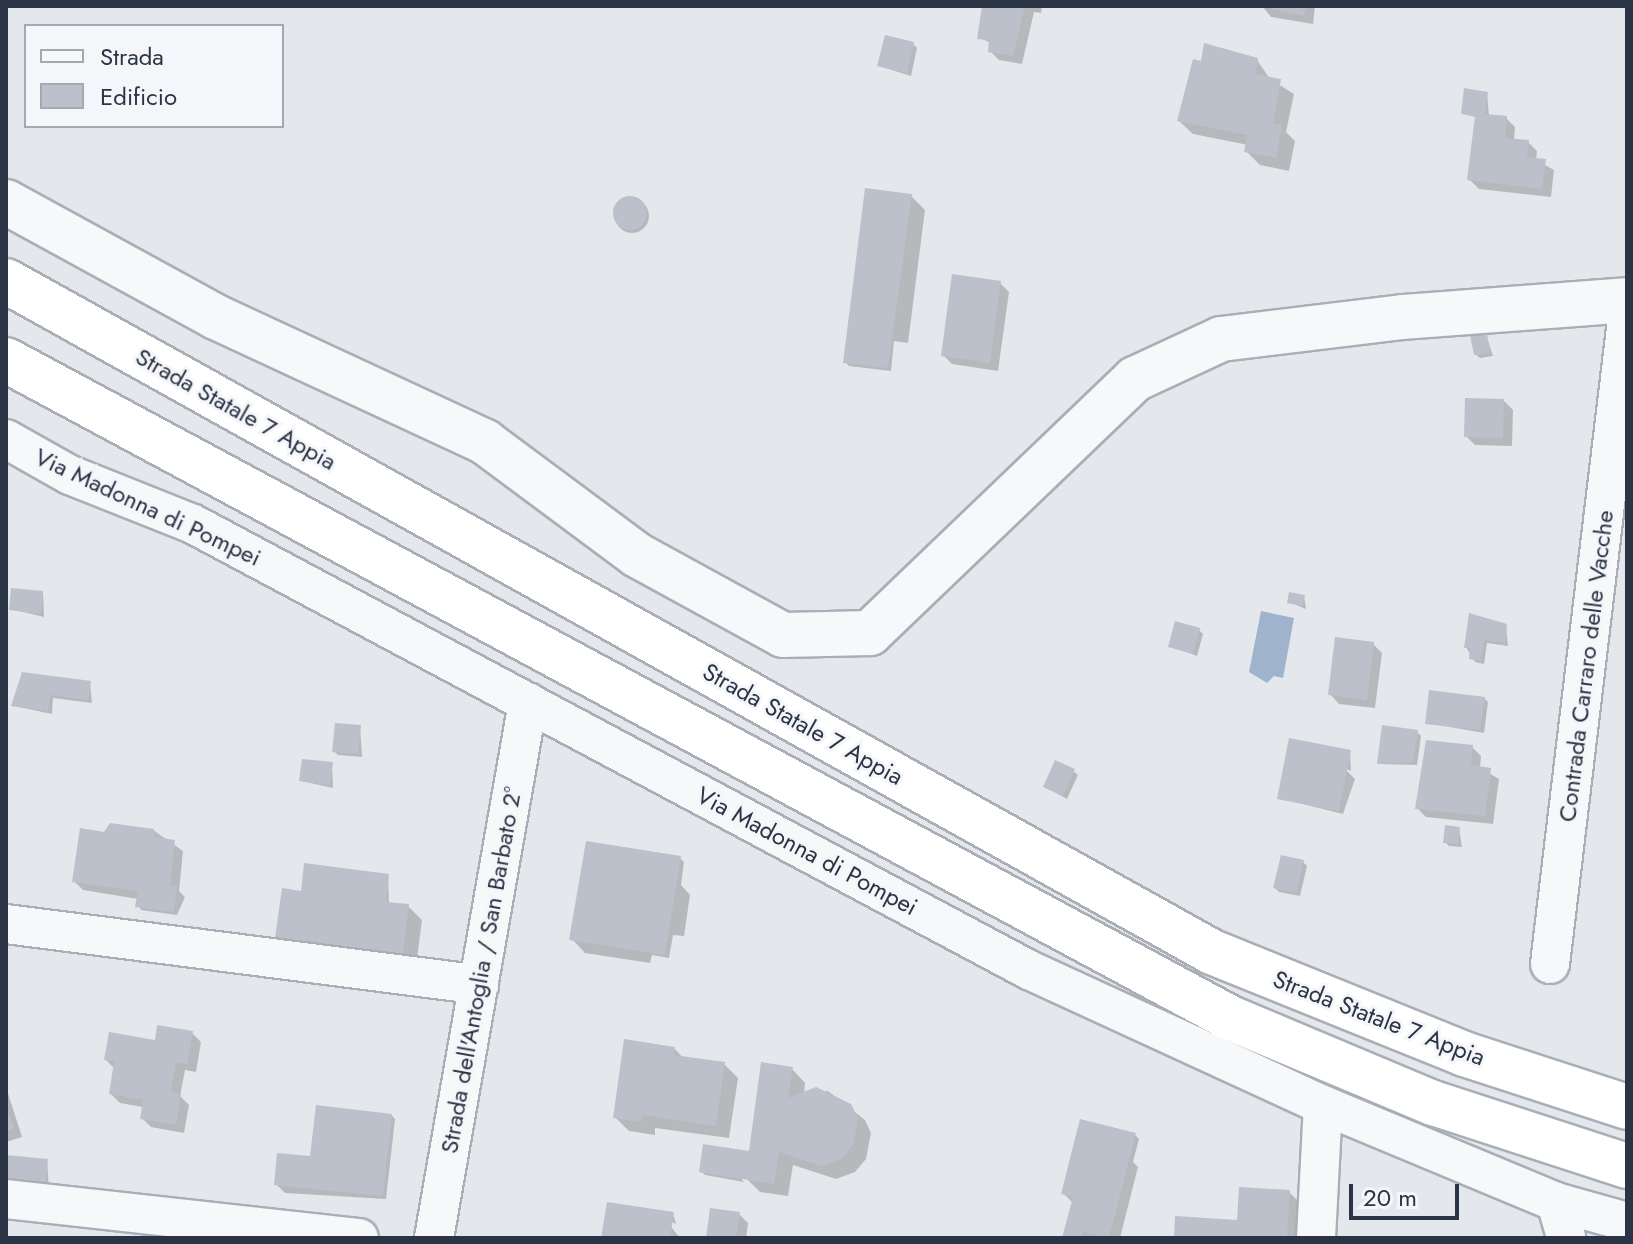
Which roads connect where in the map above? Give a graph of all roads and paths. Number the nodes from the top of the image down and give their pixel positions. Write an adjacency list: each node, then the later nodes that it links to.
1 (6, 202): 3 (street)
2 (6, 281): 11 (highway, Strada Statale 7 Appia)
3 (1627, 300)
4 (1627, 320): 9 (street, Contrada Carraro delle Vacche)
5 (6, 360): 15 (highway)
6 (6, 439): 7 (street, Via Madonna di Pompei)
7 (528, 702): 10 (street, Strada dell'Antoglia / San Barbato 2°); 13 (street, Via Madonna di Pompei)
8 (6, 924): 10 (street)
9 (1550, 964)
10 (479, 985): 20 (street, Strada dell'Antoglia / San Barbato 2°)
11 (1464, 1054): 12 (highway); 14 (highway, Strada Statale 7 Appia)
12 (1627, 1083)
13 (1323, 1105): 17 (street, Via Madonna di Pompei); 21 (street)
14 (1627, 1107)
15 (1627, 1166)
16 (6, 1199): 19 (street)
17 (1556, 1202): 18 (street, Via Madonna di Pompei); 22 (street)
18 (1627, 1222)
19 (359, 1238)
20 (434, 1238)
21 (1316, 1238)
22 (1566, 1238)

